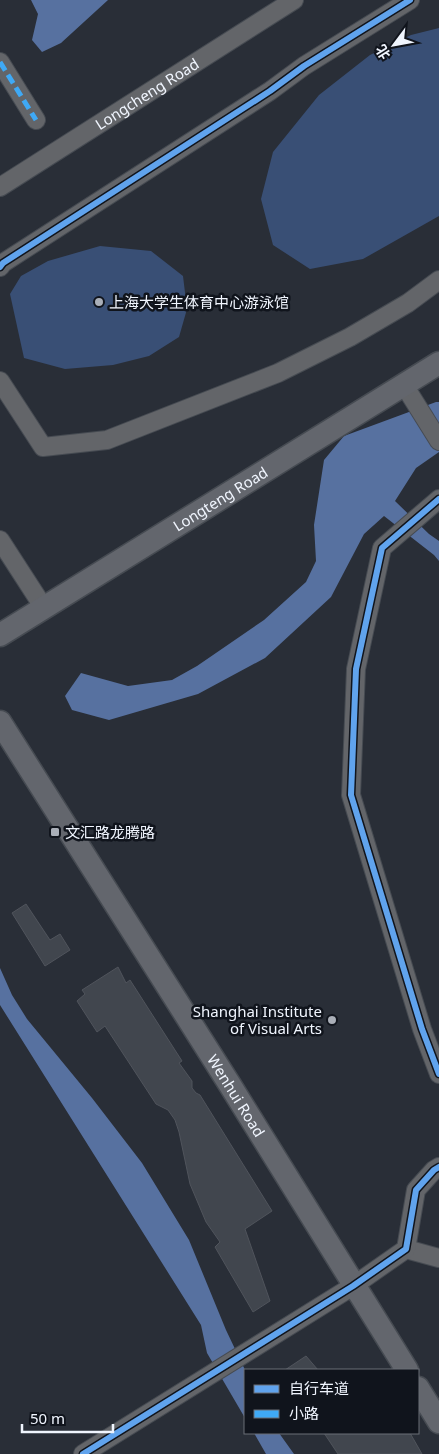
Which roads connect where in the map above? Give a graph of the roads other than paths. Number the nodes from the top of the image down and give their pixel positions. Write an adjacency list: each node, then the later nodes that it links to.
1 (294, 0): 5 (street, Longcheng Road)
2 (410, 0): 6 (street)
3 (0, 62): 4 (street)
4 (36, 120)
5 (0, 187)
6 (0, 268)
7 (439, 280): 9 (street)
8 (439, 363): 10 (main road, Longteng Road)
9 (0, 381)
10 (404, 384): 11 (street); 14 (main road, Longteng Road)
11 (439, 441)
12 (439, 499): 17 (street)
13 (0, 540): 14 (street)
14 (44, 608): 15 (main road, Longteng Road)
15 (0, 635)
16 (0, 722): 21 (main road, Wenhui Road)
17 (439, 1074)
18 (439, 1167): 19 (street)
19 (406, 1249): 20 (street); 21 (street)
20 (439, 1258)
21 (353, 1286): 22 (main road, Wenhui Road); 25 (street)
22 (406, 1369)
23 (419, 1390): 24 (main road)
24 (439, 1422)
25 (83, 1454)

